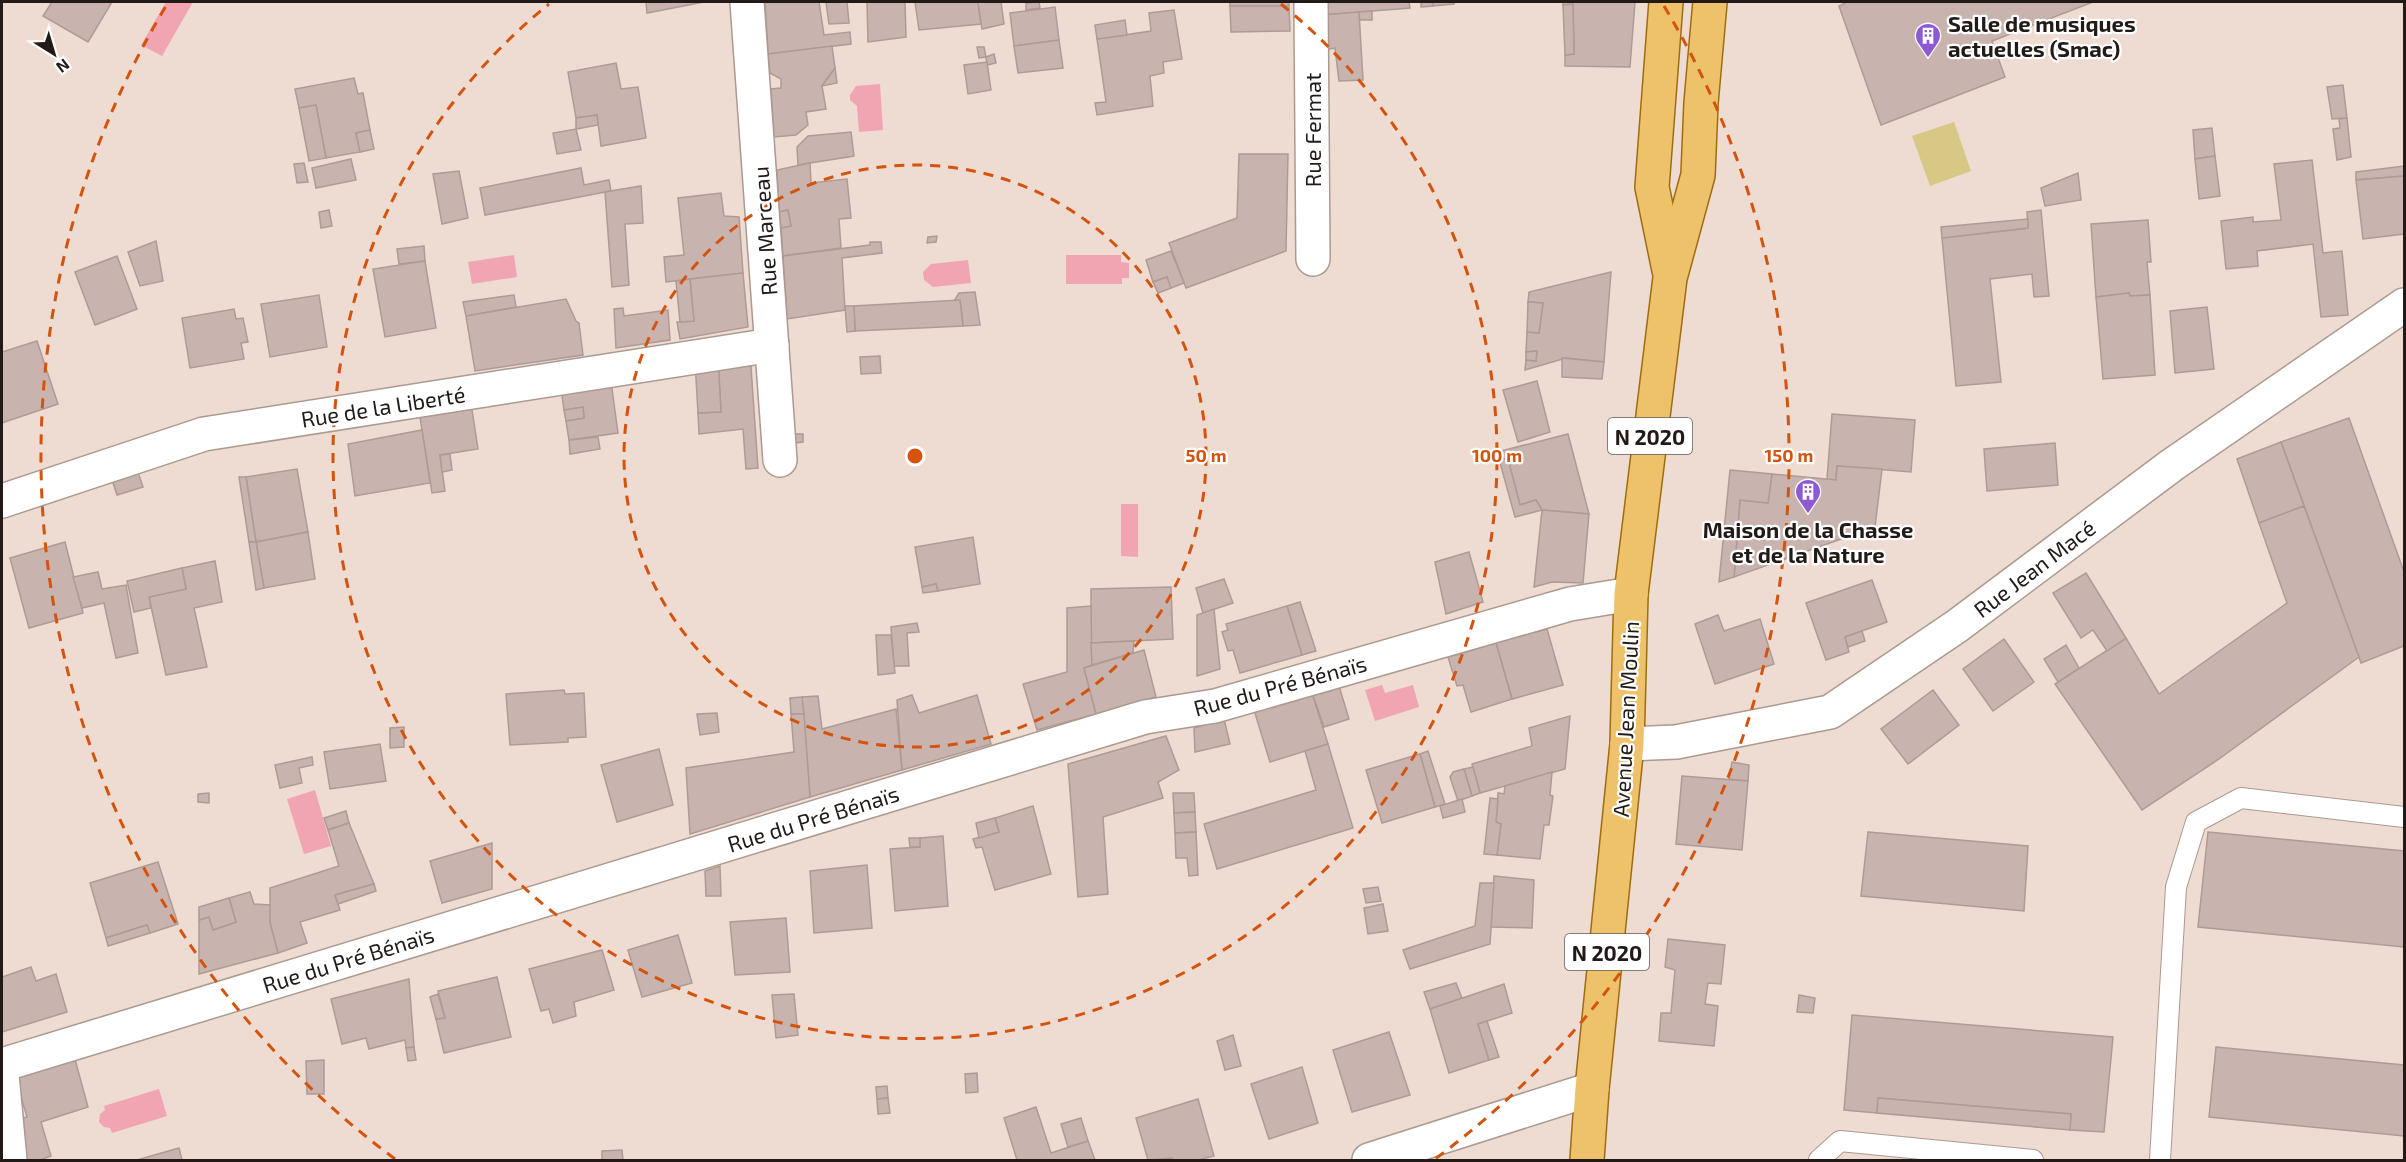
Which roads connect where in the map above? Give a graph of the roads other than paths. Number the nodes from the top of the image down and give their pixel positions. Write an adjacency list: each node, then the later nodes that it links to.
1 (747, 2): 8 (street, Rue Marceau)
2 (1311, 2): 5 (street, Rue Fermat)
3 (1666, 2): 6 (main road)
4 (1710, 2): 6 (main road)
5 (1313, 259)
6 (1670, 278): 11 (main road, Avenue Jean Moulin / N 2020)
7 (2404, 305): 12 (street, Rue Jean Macé)
8 (772, 345): 9 (street, Rue Marceau); 10 (street, Rue de la Liberté)
9 (780, 460)
10 (2, 501)
11 (1631, 594): 12 (main road, Avenue Jean Moulin / N 2020); 14 (street, Rue du Pré Bénaïs)
12 (1627, 744): 16 (main road, Avenue Jean Moulin / N 2020)
13 (2404, 817): 22 (lane)
14 (2, 1065)
15 (2, 1075): 17 (street)
16 (1592, 1089): 18 (street); 19 (main road, Avenue Jean Moulin / N 2020)
17 (10, 1161)
18 (1369, 1161)
19 (1587, 1161)
20 (1819, 1161): 21 (lane)
21 (2033, 1161)
22 (2160, 1161)

